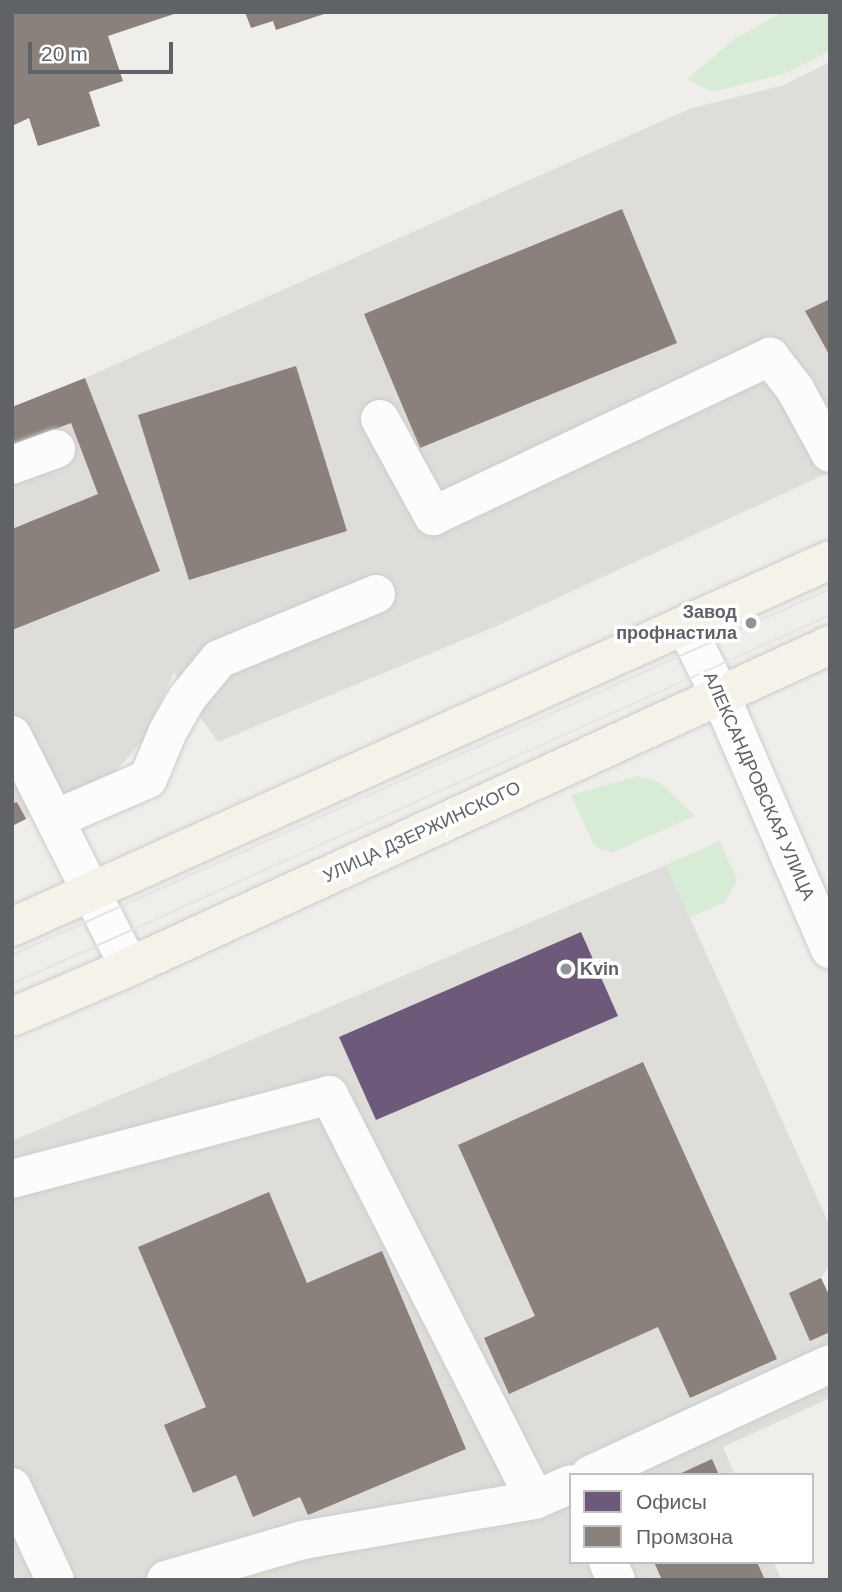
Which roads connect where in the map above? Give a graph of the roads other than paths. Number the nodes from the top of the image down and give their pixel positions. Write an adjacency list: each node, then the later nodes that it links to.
1 (380, 419): 3 (street)
2 (56, 449): 4 (street)
3 (830, 453)
4 (12, 466)
5 (830, 560): 7 (main road)
6 (376, 594): 11 (street)
7 (685, 625): 9 (street, АЛЕКСАНДРОВСКАЯ УЛИЦА); 12 (main road)
8 (830, 645): 9 (main road, УЛИЦА ДЗЕРЖИНСКОГО)
9 (720, 695): 14 (street, АЛЕКСАНДРОВСКАЯ УЛИЦА); 15 (main road, УЛИЦА ДЗЕРЖИНСКОГО)
10 (12, 735): 11 (street)
11 (55, 818): 12 (street)
12 (92, 891): 13 (main road); 15 (street)
13 (12, 927)
14 (829, 945)
15 (129, 967): 16 (main road, УЛИЦА ДЗЕРЖИНСКОГО)
16 (12, 1017)
17 (12, 1179): 22 (street)
18 (830, 1364): 19 (street)
19 (594, 1473)
20 (569, 1484): 22 (street)
21 (12, 1487): 24 (street)
22 (535, 1500): 25 (street)
23 (609, 1564): 26 (street)
24 (55, 1580)
25 (166, 1580)
26 (616, 1580)

